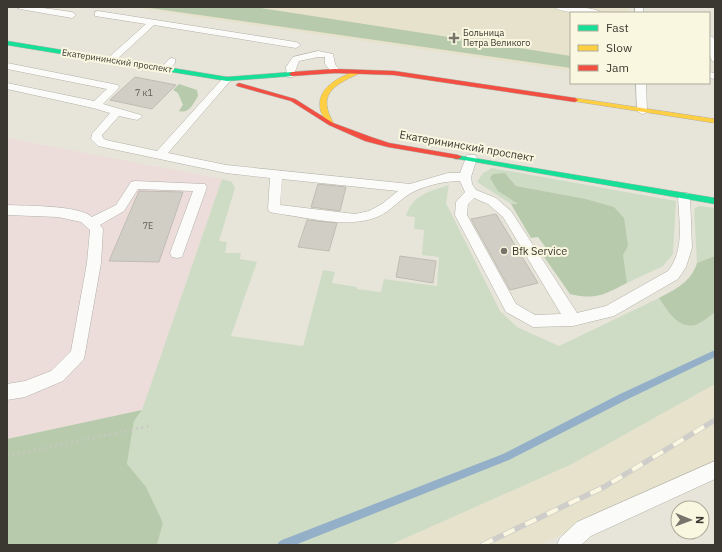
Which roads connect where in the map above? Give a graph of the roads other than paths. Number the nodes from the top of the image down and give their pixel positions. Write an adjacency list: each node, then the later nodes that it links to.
1 (20, 7): 5 (lane)
2 (558, 7): 3 (lane)
3 (591, 12)
4 (98, 14): 6 (lane)
5 (72, 15)
6 (152, 23): 9 (lane); 11 (lane)
7 (710, 39): 10 (lane)
8 (7, 43): 11 (street, Екатерининский проспект)
9 (296, 46)
10 (715, 59)
11 (111, 60): 14 (street, Екатерининский проспект)
12 (172, 61): 14 (lane)
13 (7, 66): 21 (lane)
14 (165, 69): 18 (street, Екатерининский проспект)
15 (361, 71): 16 (street, Екатерининский проспект); 22 (street, Екатерининский проспект); 26 (street)
16 (335, 72): 17 (street, Екатерининский проспект); 17 (lane)
17 (290, 75): 18 (street, Екатерининский проспект)
18 (227, 79): 26 (street, Екатерининский проспект); 27 (lane)
19 (641, 84): 22 (lane)
20 (7, 86): 21 (lane)
21 (96, 105): 23 (lane)
22 (642, 111): 25 (street, Екатерининский проспект)
23 (117, 112): 24 (lane); 27 (lane)
24 (137, 116)
25 (715, 121)
26 (331, 124): 28 (street, Екатерининский проспект)
27 (160, 155): 29 (lane)
28 (471, 158): 30 (lane); 33 (street, Екатерининский проспект)
29 (276, 174): 31 (lane); 31 (lane)
30 (465, 177): 31 (lane); 32 (lane)
31 (410, 188)
32 (472, 193): 38 (lane); 38 (lane)
33 (684, 196): 34 (street, Екатерининский проспект); 38 (lane)
34 (715, 201)
35 (7, 210): 36 (lane)
36 (91, 224): 37 (lane); 39 (lane)
37 (177, 253)
38 (573, 320)
39 (7, 392)
40 (715, 470): 41 (lane)
41 (566, 545)

